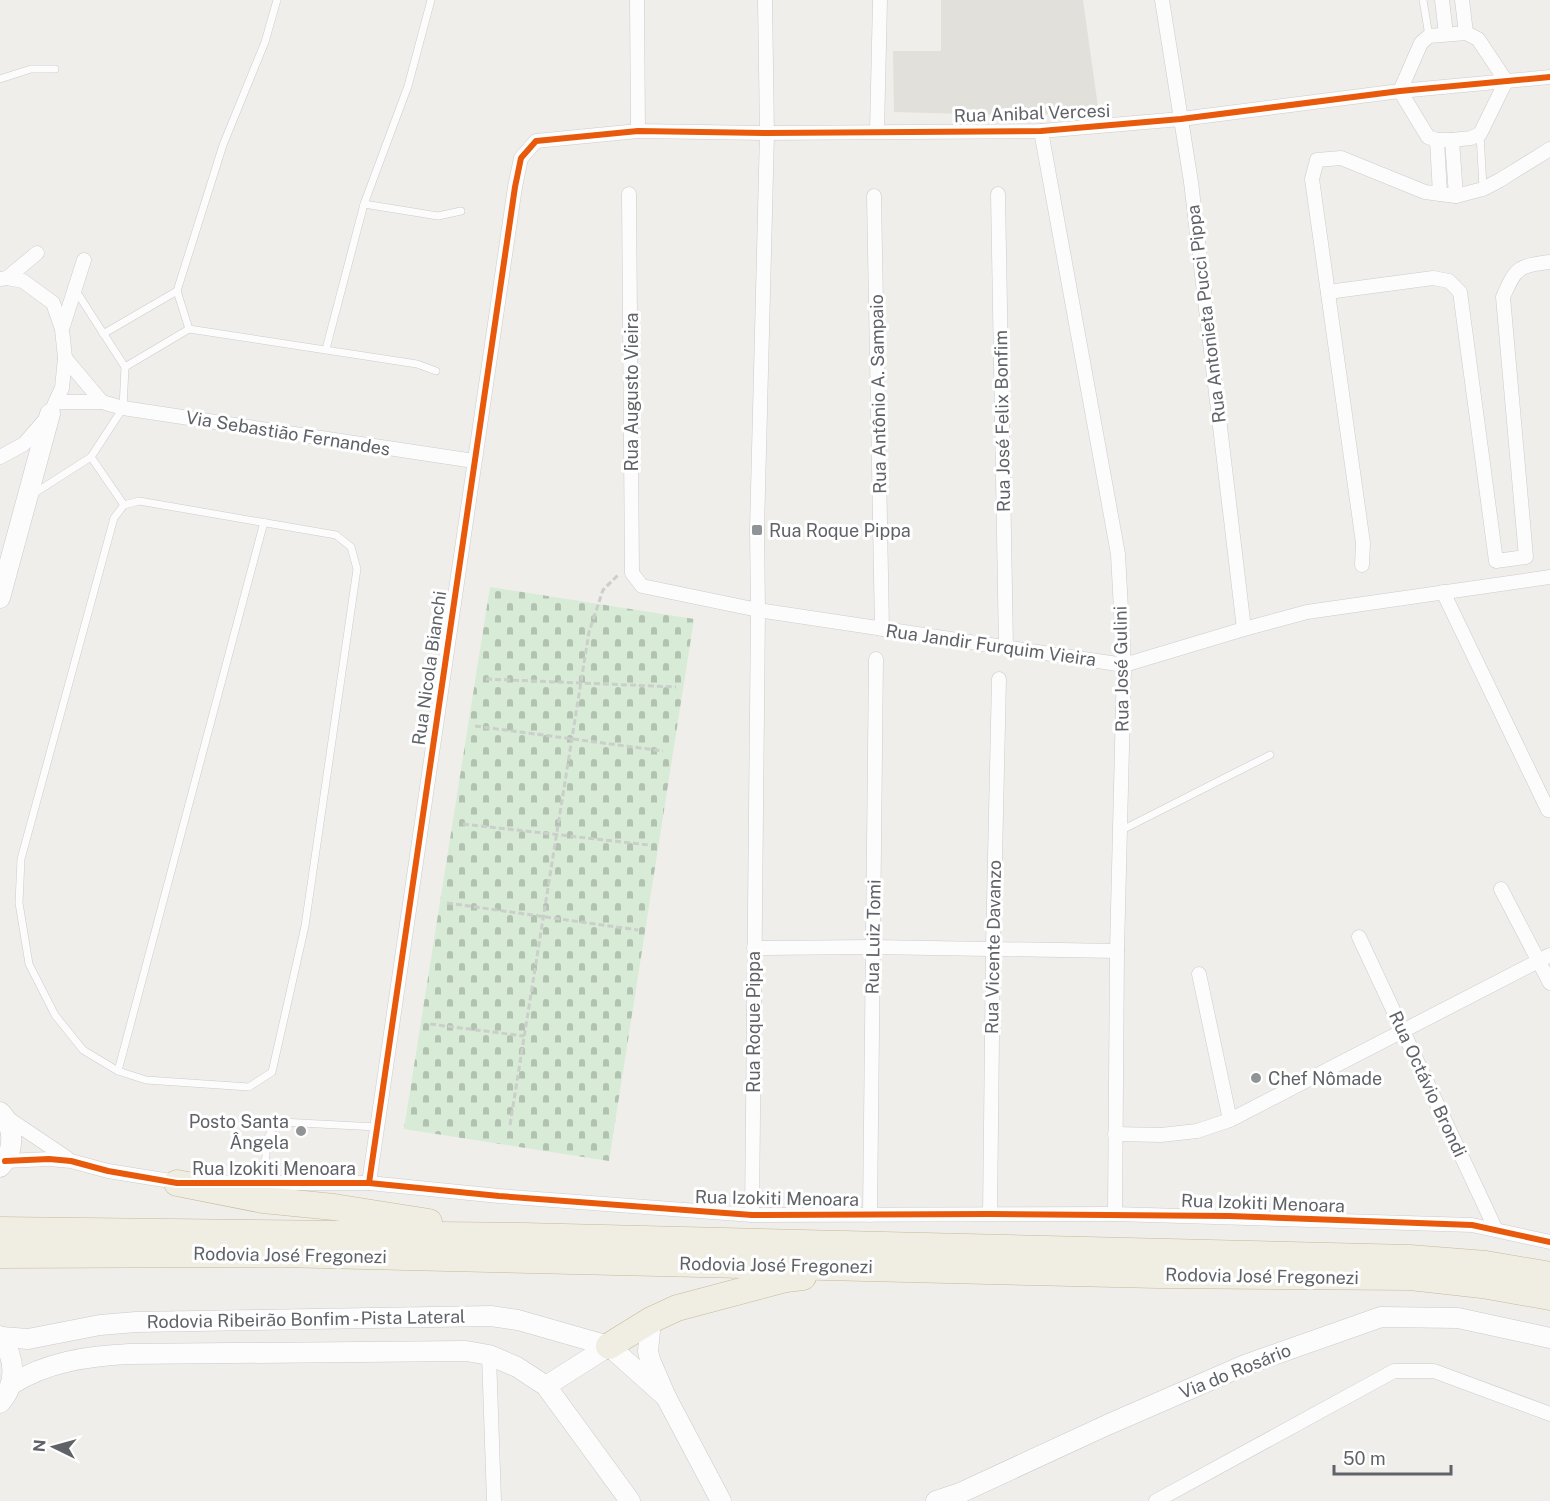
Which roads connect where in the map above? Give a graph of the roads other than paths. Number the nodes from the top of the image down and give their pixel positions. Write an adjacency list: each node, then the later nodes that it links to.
1 (277, 0): 41 (lane)
2 (431, 0): 34 (lane)
3 (636, 0): 19 (street)
4 (765, 0): 22 (street, Rua Roque Pippa)
5 (880, 0): 20 (street)
6 (1162, 0): 18 (street, Rua Antonieta Pucci Pippa)
7 (1423, 0): 12 (lane)
8 (1442, 0): 11 (street)
9 (1462, 0): 10 (street)
10 (1466, 33): 11 (street); 16 (street)
11 (1446, 34): 12 (street)
12 (1428, 36): 17 (street)
13 (55, 69): 15 (lane)
14 (1550, 77): 16 (street, Rua Anibal Vercesi)
15 (0, 79)
16 (1506, 81): 17 (street, Rua Anibal Vercesi); 23 (street)
17 (1400, 91): 18 (street, Rua Anibal Vercesi); 24 (street)
18 (1181, 119): 21 (street, Rua Anibal Vercesi); 66 (street, Rua Antonieta Pucci Pippa)
19 (638, 131): 22 (street, Rua Anibal Vercesi); 27 (street, Rua Anibal Vercesi)
20 (877, 131): 21 (street, Rua Anibal Vercesi); 22 (street, Rua Anibal Vercesi)
21 (1041, 131): 69 (street, Rua José Gulini)
22 (767, 133): 64 (street, Rua Roque Pippa)
23 (1480, 134): 25 (street); 28 (lane)
24 (1437, 140): 25 (street); 31 (street)
25 (1452, 140): 33 (street)
26 (1550, 149): 28 (street)
27 (521, 158): 55 (street, Rua Nicola Bianchi)
28 (1483, 189): 33 (street)
29 (629, 194): 61 (street, Rua Augusto Vieira)
30 (998, 194): 67 (street, Rua José Felix Bonfim)
31 (1440, 194): 33 (street); 42 (street)
32 (874, 196): 65 (street, Rua Antônio A. Sampaio)
33 (1456, 196)
34 (364, 204): 35 (lane); 46 (lane)
35 (461, 211)
36 (37, 253): 39 (street)
37 (84, 260): 40 (street)
38 (1550, 262): 42 (street)
39 (3, 279): 43 (street)
40 (76, 291): 43 (street); 45 (lane)
41 (177, 291): 44 (lane); 45 (lane)
42 (1328, 292): 59 (street)
43 (62, 329): 47 (street)
44 (189, 329): 46 (lane); 48 (lane)
45 (104, 334): 48 (lane)
46 (326, 350): 49 (lane)
47 (65, 358): 50 (street); 51 (street)
48 (125, 367): 52 (lane)
49 (436, 371)
50 (102, 402): 51 (street, Via Sebastião Fernandes); 52 (street, Via Sebastião Fernandes)
51 (53, 408): 53 (street); 56 (street)
52 (123, 408): 54 (lane); 55 (street, Via Sebastião Fernandes)
53 (0, 457)
54 (91, 457): 56 (lane); 57 (lane)
55 (474, 461): 87 (street, Rua Nicola Bianchi)
56 (29, 497): 63 (street)
57 (124, 505): 58 (lane); 84 (lane)
58 (264, 522): 84 (lane); 84 (lane)
59 (1362, 565)
60 (1550, 577): 62 (street, Rua Jandir Furquim Vieira)
61 (642, 586): 64 (street, Rua Jandir Furquim Vieira)
62 (1443, 592): 66 (street, Rua Jandir Furquim Vieira); 72 (street)
63 (0, 598)
64 (758, 610): 65 (street, Rua Jandir Furquim Vieira); 77 (street, Rua Roque Pippa)
65 (882, 629): 67 (street, Rua Jandir Furquim Vieira)
66 (1244, 629): 69 (street, Rua Jandir Furquim Vieira)
67 (1006, 648): 69 (street, Rua Jandir Furquim Vieira)
68 (876, 659): 76 (street, Rua Luiz Tomi)
69 (1124, 665): 73 (street, Rua José Gulini)
70 (999, 679): 78 (street, Rua Vicente Davanzo)
71 (1270, 755): 73 (lane)
72 (1549, 810)
73 (1120, 831): 79 (street, Rua José Gulini)
74 (1501, 889): 80 (street)
75 (1359, 937): 83 (street, Rua Octávio Brondi)
76 (873, 947): 77 (street); 78 (street); 97 (street, Rua Luiz Tomi)
77 (754, 948): 96 (street, Rua Roque Pippa)
78 (993, 948): 79 (street); 94 (street, Rua Vicente Davanzo)
79 (1117, 951): 88 (street, Rua José Gulini)
80 (1544, 958): 82 (street); 83 (street)
81 (1199, 974): 86 (street)
82 (1550, 983)
83 (1403, 1030): 86 (street); 98 (street, Rua Octávio Brondi)
84 (118, 1071)
85 (3, 1114): 89 (street, Rua Izokiti Menoara); 90 (street)
86 (1230, 1120): 88 (street)
87 (376, 1127): 91 (lane); 93 (street, Rua Nicola Bianchi)
88 (1115, 1134): 95 (street, Rua José Gulini)
89 (71, 1161): 90 (street, Rua Izokiti Menoara); 92 (street, Rua Izokiti Menoara)
90 (2, 1164)
91 (264, 1182): 92 (street, Rua Izokiti Menoara); 93 (street, Rua Izokiti Menoara)
92 (177, 1183): 99 (highway)
93 (369, 1183): 96 (street, Rua Izokiti Menoara)
94 (990, 1214): 95 (street, Rua Izokiti Menoara); 97 (street, Rua Izokiti Menoara)
95 (1115, 1214): 98 (street, Rua Izokiti Menoara)
96 (753, 1215): 97 (street, Rua Izokiti Menoara)
97 (870, 1215)
98 (1496, 1230): 101 (street, Rua Izokiti Menoara)
99 (524, 1236): 100 (highway, Rodovia José Fregonezi); 103 (highway, Rodovia José Fregonezi)
100 (2, 1242): 102 (highway, Rodovia José Fregonezi)
101 (1550, 1242)
102 (887, 1268): 104 (highway, Rodovia José Fregonezi); 105 (highway)
103 (1550, 1275)
104 (1550, 1297)
105 (651, 1320): 108 (highway); 112 (street)
106 (0, 1337): 108 (street, Rodovia Ribeirão Bonfim - Pista Lateral); 110 (street)
107 (1550, 1338): 118 (street, Via do Rosário)
108 (609, 1346): 111 (street); 112 (street)
109 (489, 1355): 110 (street, Rodovia Ribeirão Bonfim - Pista Lateral); 111 (street, Rodovia Ribeirão Bonfim - Pista Lateral); 115 (street)
110 (12, 1384): 113 (street)
111 (546, 1386): 116 (street)
112 (666, 1397): 117 (street)
113 (0, 1403)
114 (1550, 1414): 119 (street)
115 (494, 1501)
116 (630, 1501)
117 (722, 1501)
118 (936, 1501)
119 (1156, 1501)

